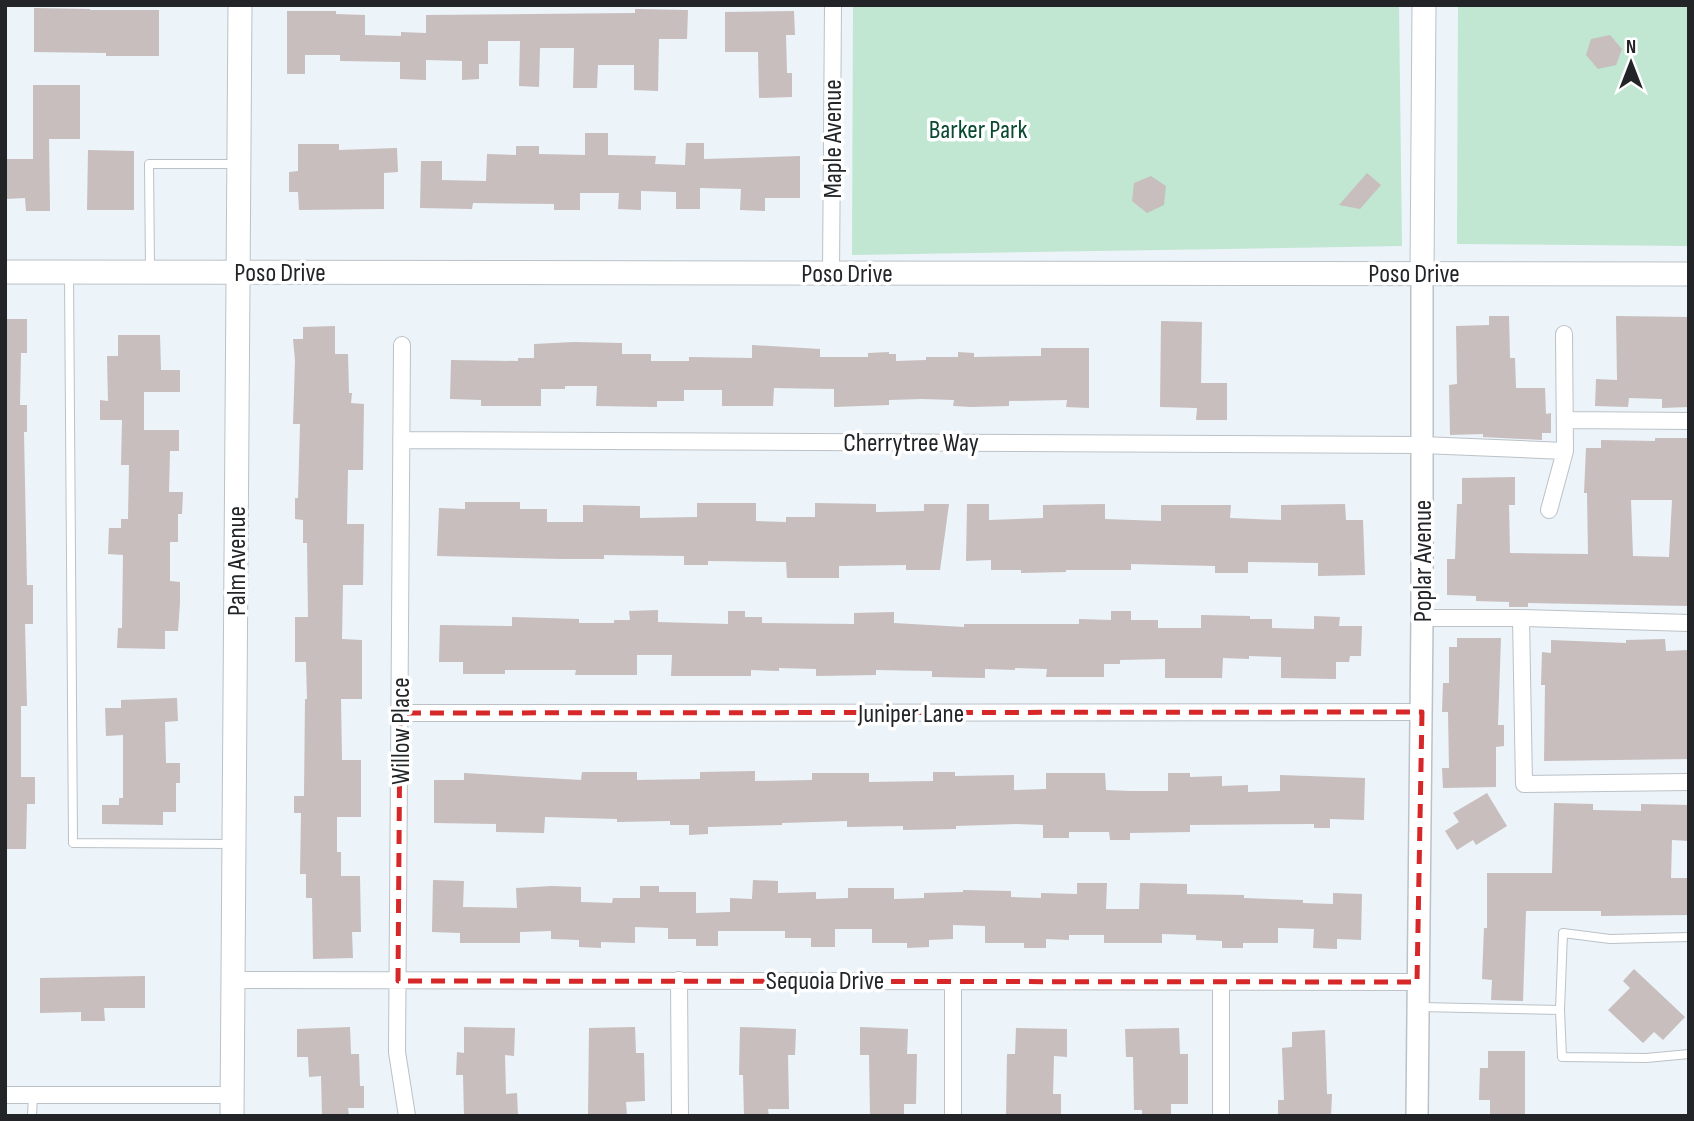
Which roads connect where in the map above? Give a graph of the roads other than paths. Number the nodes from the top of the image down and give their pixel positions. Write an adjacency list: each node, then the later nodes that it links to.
1 (240, 5): 4 (main road, Palm Avenue)
2 (833, 5): 9 (street, Maple Avenue)
3 (1423, 5): 10 (main road, Poplar Avenue)
4 (239, 164): 7 (lane); 8 (main road, Palm Avenue)
5 (5, 272): 6 (main road, Poso Drive)
6 (69, 272): 7 (main road, Poso Drive); 26 (lane)
7 (150, 272): 8 (main road, Poso Drive)
8 (238, 272): 9 (main road, Poso Drive); 26 (main road, Palm Avenue)
9 (831, 273): 10 (main road, Poso Drive)
10 (1422, 273): 11 (main road, Poso Drive); 17 (street, Poplar Avenue)
11 (1689, 274)
12 (1564, 334): 14 (street)
13 (402, 345): 16 (street, Willow Place)
14 (1566, 420): 15 (street); 18 (street)
15 (1689, 421)
16 (401, 440): 17 (street, Cherrytree Way); 24 (street, Willow Place)
17 (1422, 445): 18 (street, Cherrytree Way); 20 (street, Poplar Avenue)
18 (1565, 451): 19 (street)
19 (1549, 510)
20 (1422, 618): 21 (street); 23 (street, Poplar Avenue)
21 (1521, 618): 22 (street); 25 (street)
22 (1689, 623)
23 (1422, 712): 24 (street, Juniper Lane); 33 (street, Poplar Avenue)
24 (400, 713): 30 (street, Willow Place)
25 (1689, 782)
26 (234, 844): 28 (main road, Palm Avenue)
27 (1689, 937): 35 (lane)
28 (234, 980): 30 (street, Sequoia Drive); 39 (main road, Palm Avenue)
29 (680, 980): 30 (street, Sequoia Drive); 31 (street, Sequoia Drive); 42 (street)
30 (398, 981): 41 (street, Willow Place)
31 (953, 981): 32 (street, Sequoia Drive); 43 (street)
32 (1221, 982): 33 (street, Sequoia Drive); 44 (street)
33 (1417, 982): 34 (street, Poplar Avenue)
34 (1417, 1007): 35 (lane); 45 (street, Poplar Avenue)
35 (1560, 1010): 36 (lane)
36 (1689, 1054)
37 (5, 1096): 38 (street)
38 (33, 1096): 39 (street); 40 (lane)
39 (232, 1105)
40 (32, 1116)
41 (407, 1116)
42 (680, 1116)
43 (953, 1116)
44 (1221, 1116)
45 (1417, 1116)

